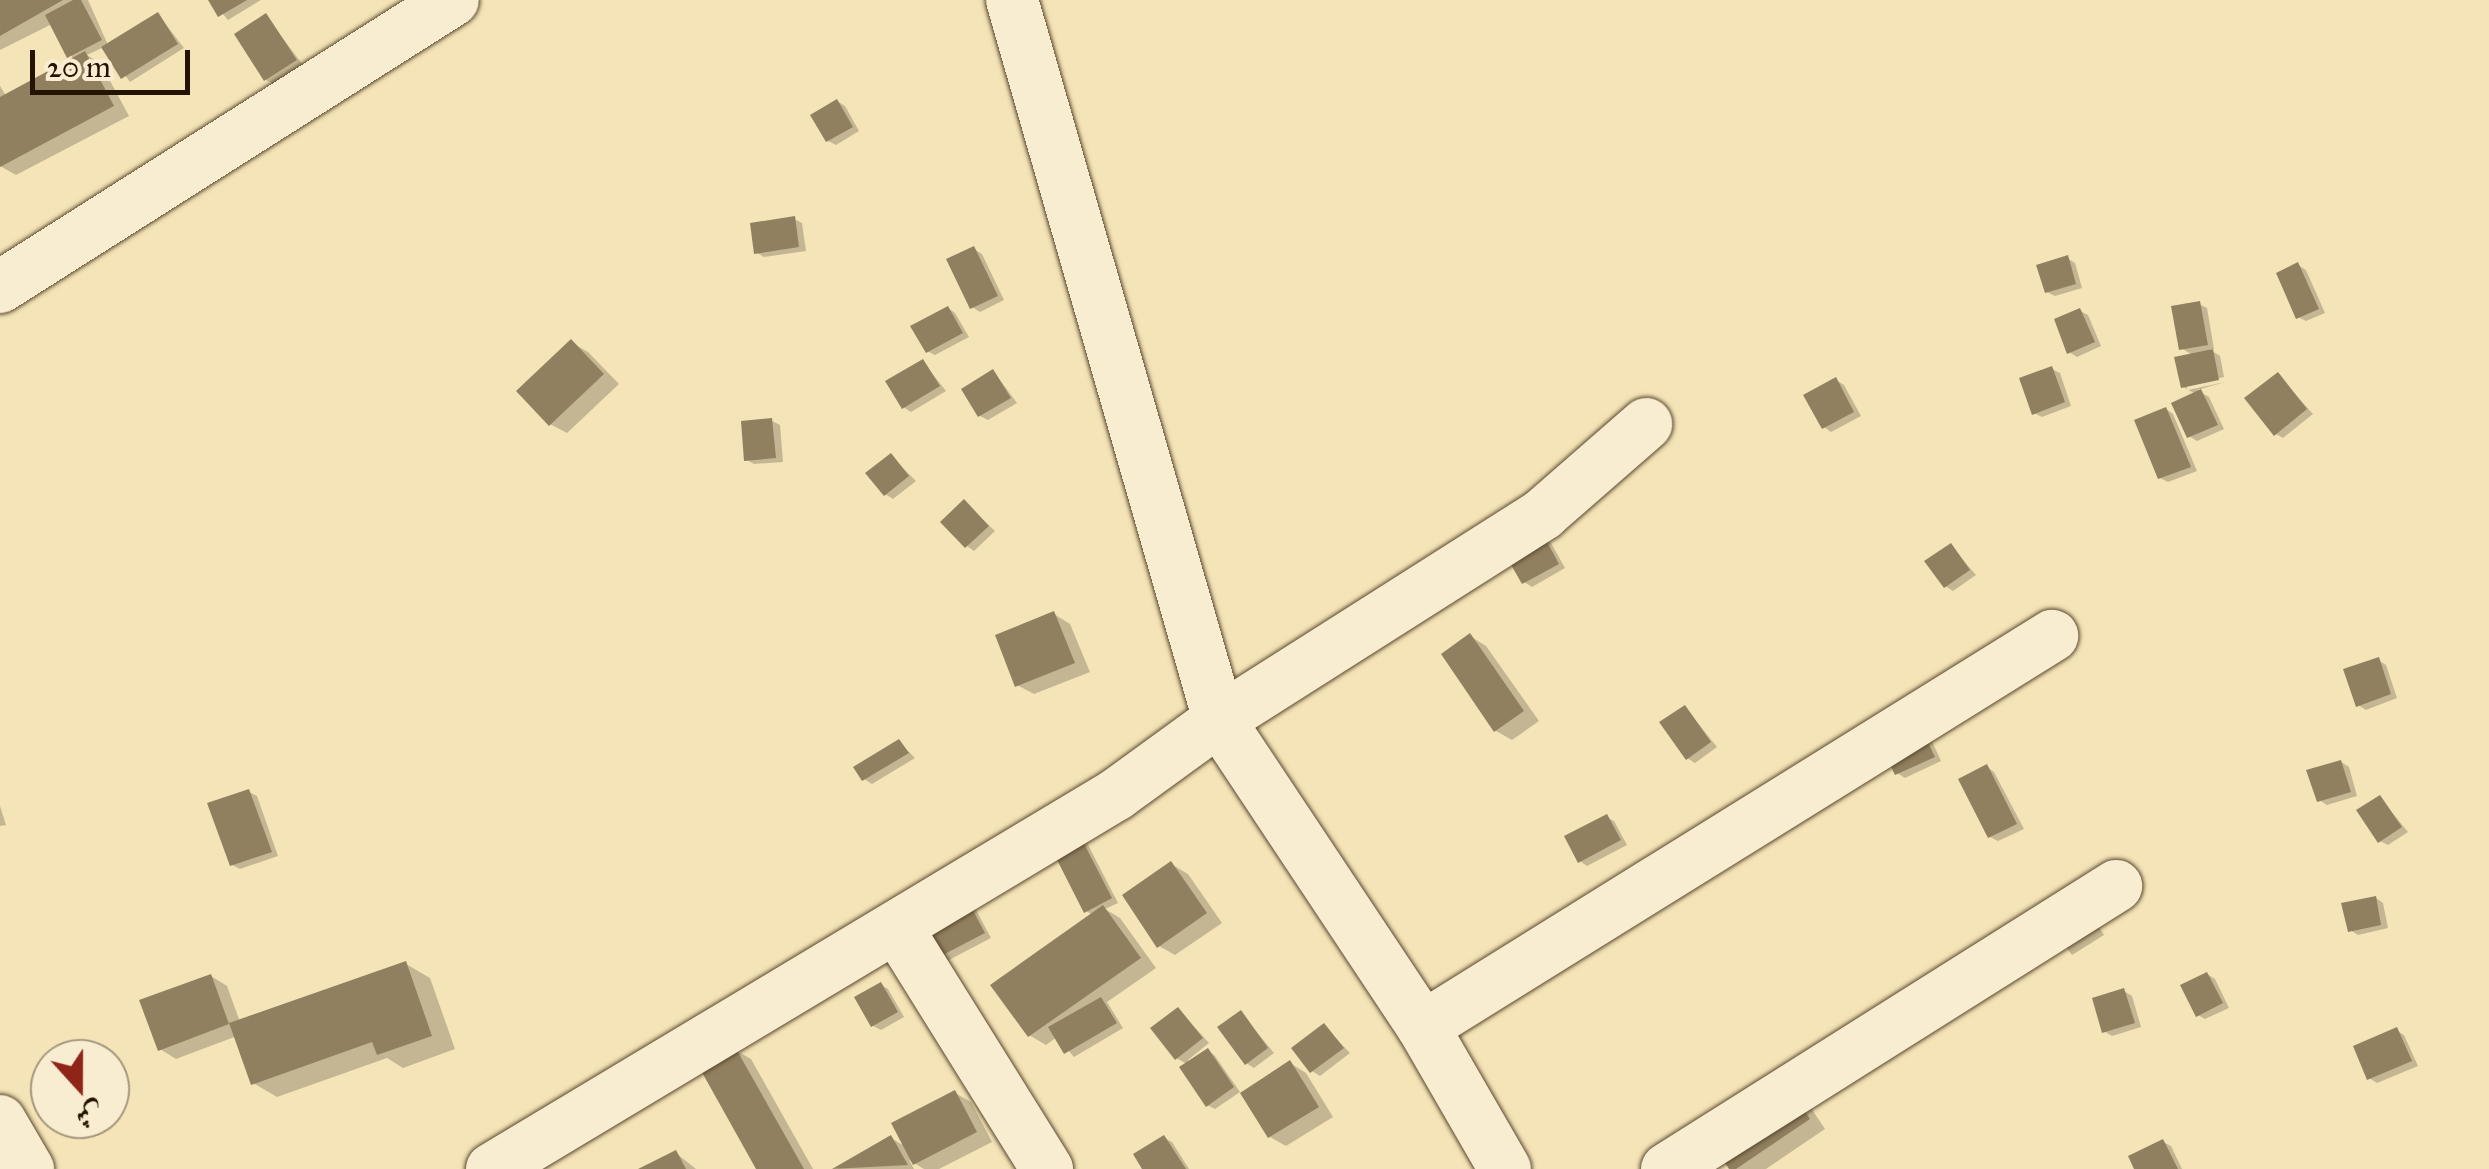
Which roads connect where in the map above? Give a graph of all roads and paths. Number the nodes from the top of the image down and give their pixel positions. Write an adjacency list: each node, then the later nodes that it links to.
1 (453, 0): 3 (street)
2 (1012, 0): 6 (street)
3 (0, 286)
4 (1646, 424): 6 (street)
5 (2052, 636): 9 (street)
6 (1219, 720): 8 (street); 9 (street)
7 (2116, 886): 16 (street)
8 (897, 928): 11 (street); 14 (street)
9 (1423, 1027): 15 (street)
10 (0, 1121): 12 (street)
11 (566, 1150): 13 (street)
12 (28, 1169)
13 (492, 1169)
14 (1047, 1169)
15 (1504, 1169)
16 (1668, 1169)

